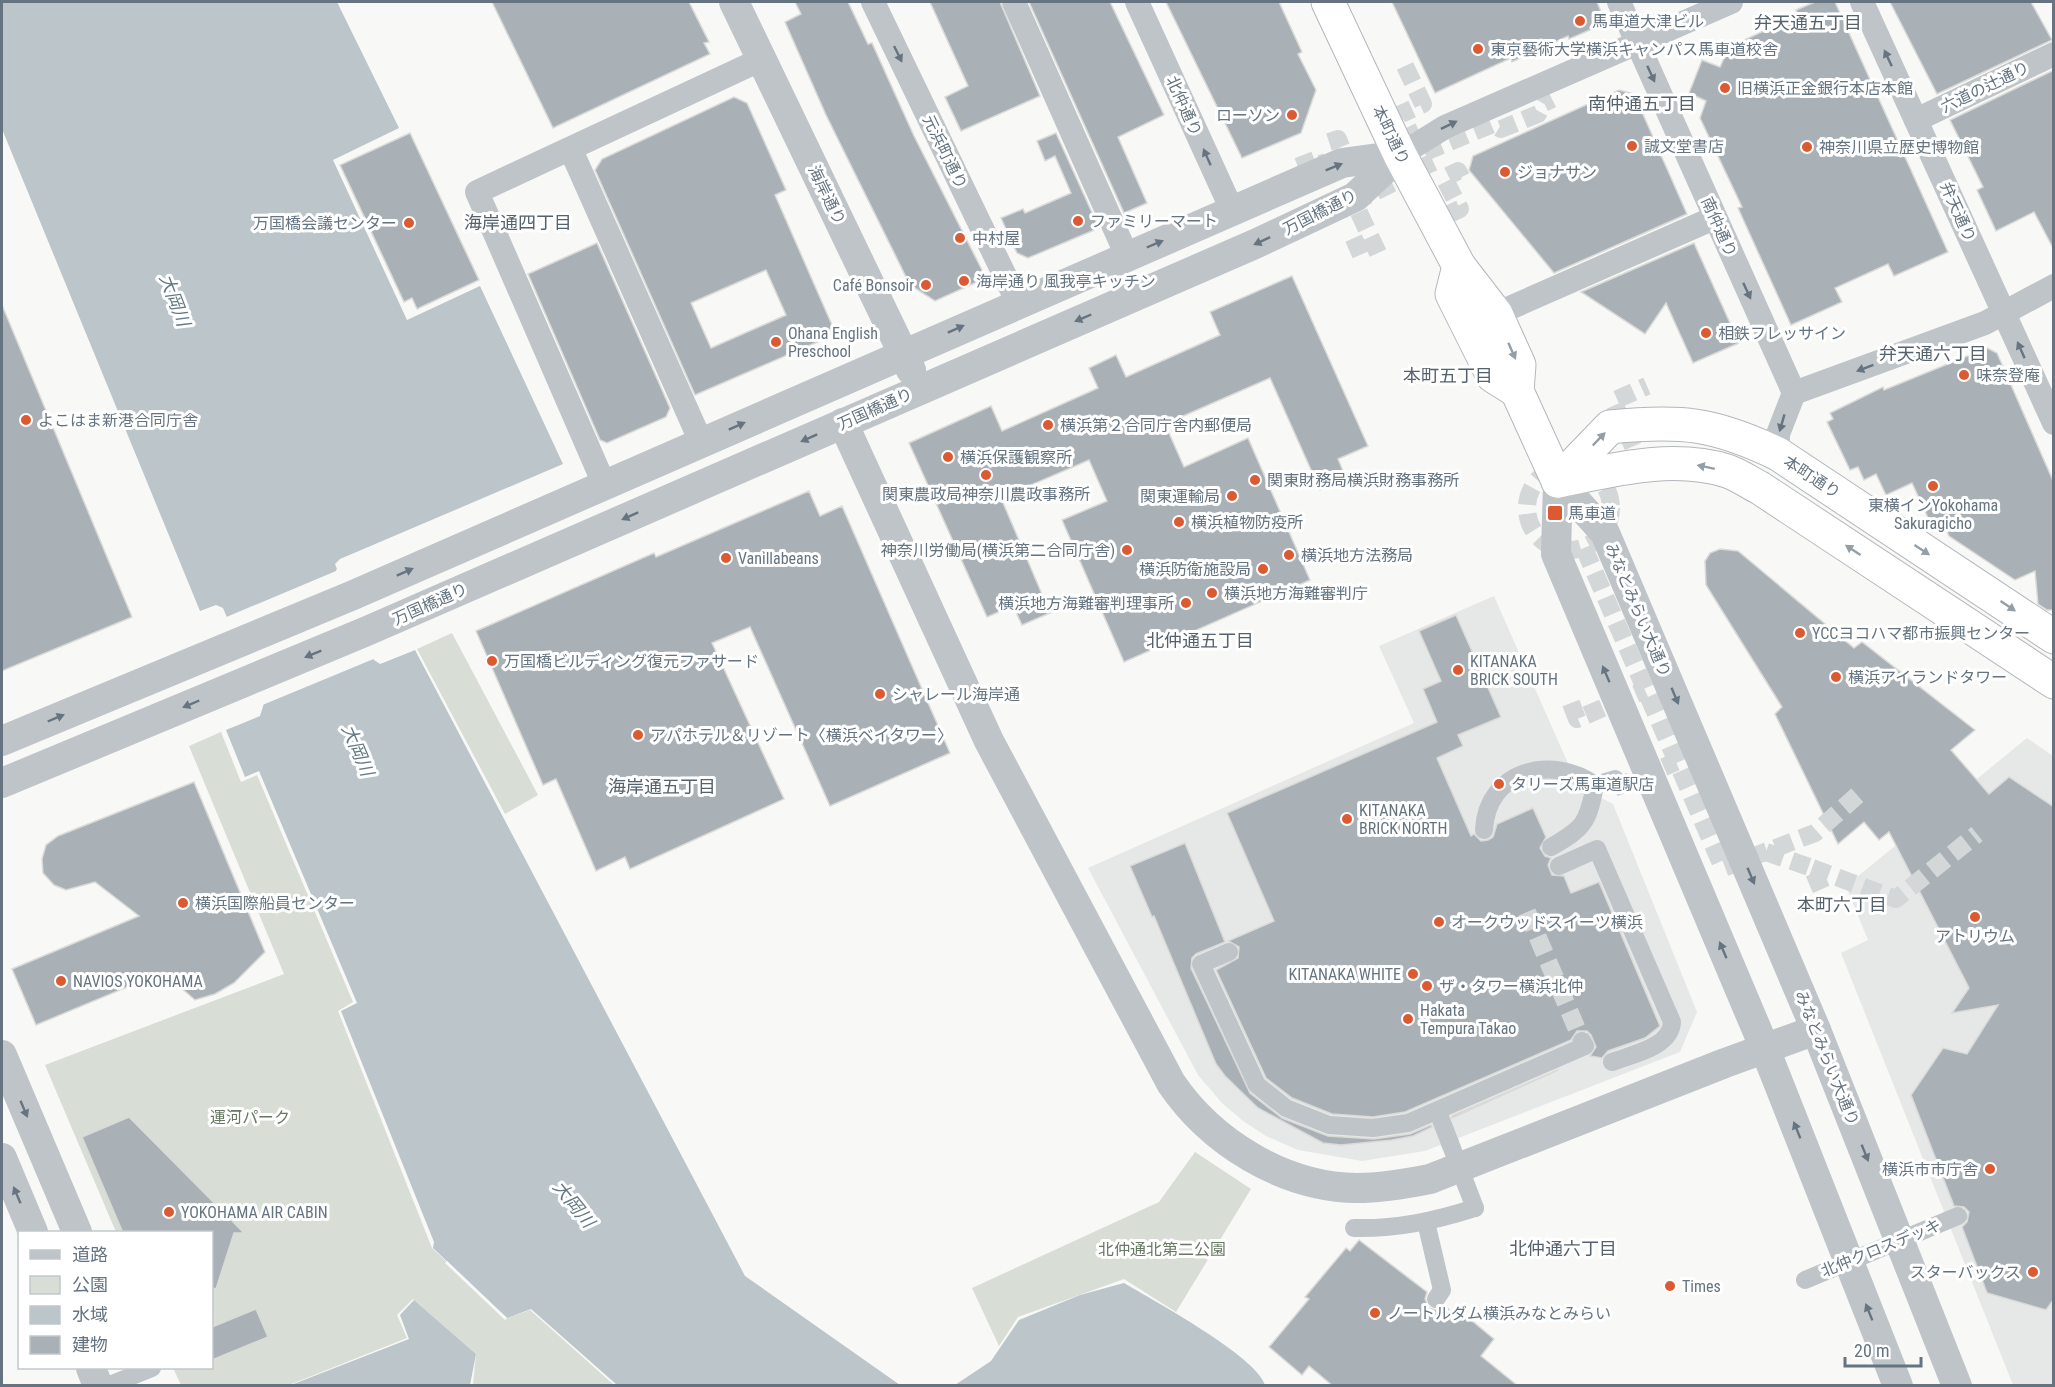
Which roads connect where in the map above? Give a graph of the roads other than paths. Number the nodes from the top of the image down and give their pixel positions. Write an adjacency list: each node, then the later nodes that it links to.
1 (734, 2): 11 (street, 海岸通り)
2 (873, 2): 20 (street, 元浜町通り, one-way to 20)
3 (1014, 2): 17 (street)
4 (1137, 2): 15 (street, 北仲通り, one-way to 4)
5 (1328, 2): 14 (highway, 本町通り)
6 (1619, 2): 9 (street, 南仲通り)
7 (1731, 2): 9 (street)
8 (1862, 2): 12 (street, 弁天通り, one-way to 8)
9 (1638, 42): 14 (street, one-way to 9); 16 (street, 南仲通り, one-way to 16)
10 (2054, 54): 12 (street, 六道の辻通り)
11 (762, 59): 13 (street); 23 (street, 海岸通り)
12 (1916, 120): 21 (street, 弁天通り)
13 (571, 150): 29 (street); 32 (street)
14 (1400, 156): 15 (street, 万国橋通り, one-way to 14); 18 (highway, 本町通り); 24 (street, 万国橋通り, one-way to 24)
15 (1232, 210): 17 (street, 万国橋通り, one-way to 15)
16 (1714, 218): 22 (street); 26 (street, 南仲通り, one-way to 26)
17 (1126, 256): 20 (street, 万国橋通り)
18 (1459, 266): 22 (highway, 本町通り); 25 (highway, 本町通り)
19 (2054, 286): 21 (street)
20 (1018, 303): 23 (street, 万国橋通り, one-way to 20)
21 (2003, 313): 26 (street, one-way to 26); 28 (street, 弁天通り, one-way to 21)
22 (1496, 314): 25 (highway, 本町通り, one-way to 25)
23 (903, 353): 24 (street, 海岸通り); 29 (street, 万国橋通り, one-way to 23)
24 (920, 389): 27 (street, 万国橋通り)
25 (1517, 391): 31 (highway, 本町通り)
26 (1794, 393): 30 (street, one-way to 30)
27 (843, 423): 37 (street, 万国橋通り, one-way to 37); 47 (street)
28 (2054, 423)
29 (701, 442): 32 (street, 万国橋通り)
30 (1778, 454): 31 (highway, 本町通り, one-way to 30); 33 (highway, 本町通り, one-way to 33)
31 (1558, 481): 34 (highway, one-way to 31); 45 (street, みなとみらい大通り, one-way to 45); 47 (street, one-way to 31)
32 (603, 484): 35 (street, 万国橋通り, one-way to 32)
33 (2054, 637)
34 (2054, 682)
35 (2, 741)
36 (1615, 779): 38 (street)
37 (2, 783)
38 (1595, 785): 39 (street); 40 (street)
39 (1586, 822): 41 (street); 42 (street)
40 (1484, 830)
41 (1551, 847)
42 (1597, 849): 43 (street); 49 (street)
43 (1559, 866)
44 (1229, 952): 50 (street)
45 (1816, 1030): 47 (street); 66 (street, みなとみらい大通り, one-way to 66)
46 (1582, 1041): 50 (street)
47 (1765, 1049): 65 (street, one-way to 47)
48 (2, 1055): 56 (street, one-way to 56)
49 (1612, 1062)
50 (1438, 1112): 53 (street, bridge)
51 (2, 1158): 55 (street, one-way to 51)
52 (1958, 1216): 57 (street, 北仲クロスデッキ, bridge)
53 (1426, 1222): 54 (street); 58 (street)
54 (1354, 1228)
55 (32, 1231)
56 (76, 1231)
57 (1805, 1280)
58 (1436, 1299)
59 (91, 1369): 62 (street)
60 (135, 1369): 64 (street)
61 (150, 1369): 63 (street, bridge)
62 (98, 1386)
63 (107, 1386)
64 (142, 1386)
65 (1898, 1386)
66 (1957, 1386)

